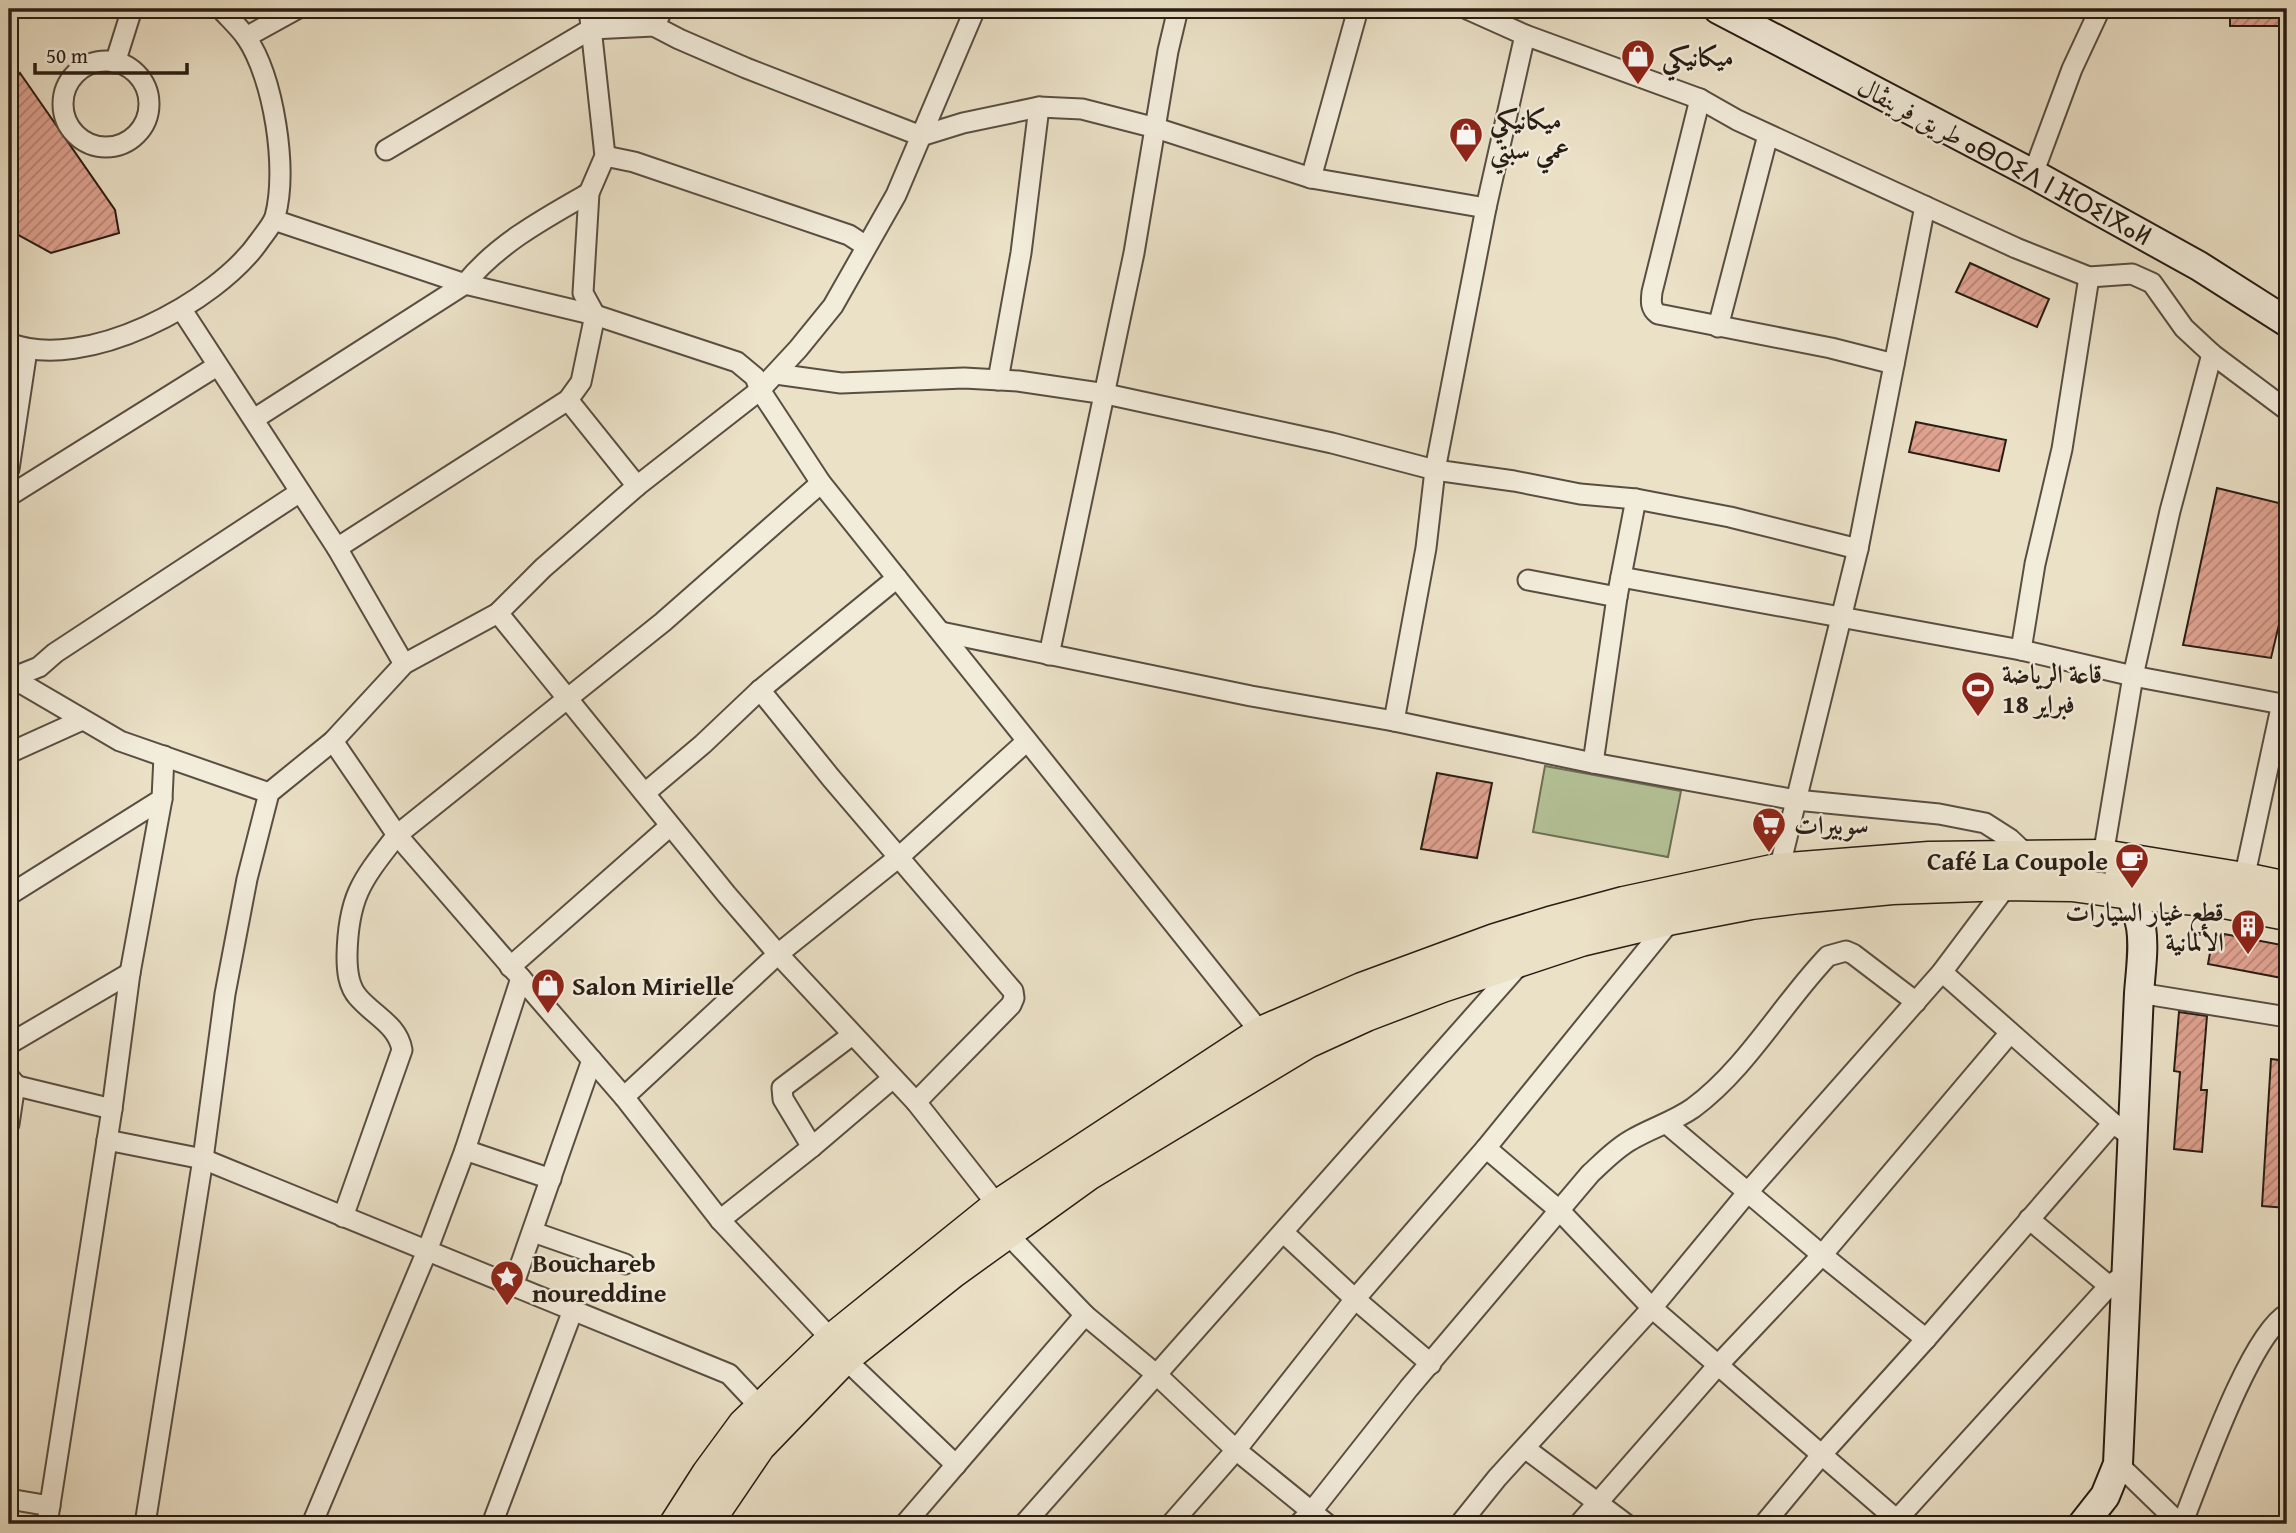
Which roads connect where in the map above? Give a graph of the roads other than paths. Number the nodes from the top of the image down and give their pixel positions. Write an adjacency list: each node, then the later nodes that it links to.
1 (132, 9): 14 (street)
2 (221, 9): 13 (street)
3 (297, 9): 13 (street)
4 (975, 9): 19 (street)
5 (1178, 9): 17 (street)
6 (1358, 9): 23 (street)
7 (1467, 9): 12 (street)
8 (1718, 9): 22 (main road, طريق فرينڨال ⴰⴱⵔⵉⴷ ⵏ ⴼⵔⵉⵏⴳⴰⵍ)
9 (2100, 9): 22 (street)
10 (658, 17): 11 (street); 19 (street)
11 (590, 19): 20 (street); 21 (street)
12 (1525, 36): 15 (street); 26 (street)
13 (246, 37): 27 (street)
14 (115, 62): 14 (street)
15 (1700, 99): 18 (street); 34 (street)
16 (1039, 107): 17 (street); 19 (street); 40 (street)
17 (1156, 128): 23 (street); 42 (street)
18 (1768, 135): 25 (street); 34 (street)
19 (921, 136): 28 (street)
20 (386, 150)
21 (605, 156): 24 (street); 28 (street)
22 (2033, 174): 33 (main road, طريق فرينڨال ⴰⴱⵔⵉⴷ ⵏ ⴼⵔⵉⵏⴳⴰⵍ)
23 (1311, 178): 26 (street)
24 (589, 192): 30 (street); 32 (street)
25 (1925, 206): 29 (street); 37 (street)
26 (1486, 208): 47 (street)
27 (274, 220): 30 (street); 31 (street)
28 (866, 246): 39 (street)
29 (2089, 277): 36 (street); 62 (street)
30 (465, 284): 32 (street); 45 (street)
31 (182, 310): 35 (street); 38 (street)
32 (595, 315): 41 (street); 43 (street)
33 (2287, 322)
34 (1718, 327): 37 (street)
35 (18, 347): 46 (street)
36 (2212, 354): 44 (street); 65 (street)
37 (1894, 364): 54 (street)
38 (217, 366): 45 (street); 51 (street)
39 (776, 374): 40 (street); 41 (street)
40 (998, 380): 42 (street)
41 (760, 390): 48 (street); 49 (street)
42 (1106, 394): 47 (street); 63 (street)
43 (568, 400): 49 (street); 53 (street)
44 (2287, 410)
45 (254, 419): 50 (street)
46 (9, 469)
47 (1436, 470): 52 (street); 71 (street)
48 (821, 483): 56 (street); 68 (street)
49 (636, 486): 59 (street)
50 (300, 492): 53 (street); 66 (street)
51 (9, 496)
52 (1636, 499): 54 (street); 55 (street)
53 (337, 548): 64 (street)
54 (1858, 549): 60 (street)
55 (1620, 577): 58 (street); 60 (street)
56 (897, 578): 61 (street); 67 (street)
57 (1528, 580): 58 (street)
58 (1616, 597): 76 (street)
59 (498, 613): 64 (street); 68 (street)
60 (1842, 616): 62 (street); 80 (street)
61 (941, 632): 63 (street); 73 (street)
62 (2021, 650): 65 (street)
63 (1049, 655): 71 (street)
64 (404, 664): 72 (street)
65 (2133, 676): 69 (street); 84 (street)
66 (11, 679): 70 (street)
67 (760, 690): 78 (street); 85 (street)
68 (568, 699): 78 (street); 82 (street)
69 (2285, 704): 86 (street)
70 (82, 720): 74 (street); 75 (street)
71 (1394, 721): 76 (street)
72 (333, 741): 77 (street); 82 (street)
73 (1027, 741): 85 (street); 102 (street)
74 (9, 753)
75 (164, 756): 77 (street); 79 (street)
76 (1593, 763): 80 (street)
77 (269, 793): 119 (street)
78 (645, 793): 81 (street)
79 (162, 799): 91 (street); 98 (street)
80 (1796, 800): 83 (street); 88 (street)
81 (670, 826): 94 (street); 96 (street)
82 (397, 835): 96 (street); 123 (street)
83 (2027, 855): 84 (main road); 88 (main road)
84 (2103, 856): 86 (main road); 90 (main road)
85 (899, 857): 94 (street); 110 (street)
86 (2244, 879): 89 (main road)
87 (2008, 884): 88 (main road); 90 (main road); 97 (street)
88 (1776, 885): 93 (main road); 102 (main road)
89 (2287, 888)
90 (2130, 893): 92 (main road); 99 (main road)
91 (9, 894)
92 (2287, 914)
93 (1673, 918): 95 (main road); 117 (street)
94 (778, 954): 104 (street); 109 (street)
95 (1526, 957): 124 (main road); 128 (street)
96 (516, 972): 106 (street); 118 (street)
97 (1942, 972): 100 (street); 103 (street)
98 (130, 973): 105 (street); 111 (street)
99 (2138, 993): 101 (street); 114 (main road)
100 (1916, 1002): 113 (street); 121 (street)
101 (2287, 1017)
102 (1261, 1032): 124 (main road)
103 (2010, 1033): 114 (street); 130 (street)
104 (852, 1035): 107 (street); 116 (street)
105 (9, 1044)
106 (592, 1060): 109 (street); 120 (street)
107 (894, 1078): 110 (street); 116 (street)
108 (11, 1081): 111 (street); 112 (street)
109 (624, 1097): 126 (street)
110 (916, 1102): 124 (street)
111 (112, 1109): 115 (street)
112 (9, 1124)
113 (1667, 1124): 121 (street); 122 (street)
114 (2123, 1130): 125 (street); 132 (main road)
115 (107, 1140): 119 (street); 152 (street)
116 (811, 1147): 126 (street)
117 (1486, 1147): 122 (street); 134 (street)
118 (465, 1150): 120 (street); 129 (street)
119 (203, 1160): 123 (street); 155 (street)
120 (551, 1179): 127 (street)
121 (1747, 1193): 130 (street); 135 (street)
122 (1560, 1211): 135 (street); 141 (street)
123 (343, 1217): 129 (street)
124 (998, 1217): 138 (street); 140 (main road)
125 (2029, 1219): 132 (street); 139 (street)
126 (720, 1220): 140 (street)
127 (533, 1231): 131 (street); 133 (street)
128 (1284, 1233): 134 (street); 143 (street)
129 (427, 1251): 133 (street); 156 (street)
130 (1822, 1255): 139 (street); 142 (street)
131 (625, 1264)
132 (2118, 1279): 148 (main road); 154 (street)
133 (513, 1286): 136 (street)
134 (1355, 1299): 141 (street); 146 (street)
135 (1652, 1308): 142 (street); 145 (street)
136 (573, 1310): 144 (street); 157 (street)
137 (2287, 1314): 169 (street)
138 (1085, 1315): 143 (street); 149 (street)
139 (1926, 1339): 147 (street)
140 (838, 1349): 144 (main road); 149 (street); 159 (main road)
141 (1431, 1364): 153 (street)
142 (1719, 1364): 147 (street); 151 (street)
143 (1157, 1374): 146 (street); 161 (street)
144 (761, 1408): 158 (main road)
145 (1526, 1449): 151 (street); 164 (street)
146 (1236, 1450): 153 (street); 162 (street)
147 (1822, 1453): 154 (street); 167 (street)
148 (2118, 1464): 168 (main road); 169 (street)
149 (956, 1465): 160 (street)
150 (9, 1499): 152 (street)
151 (1598, 1501): 165 (street); 166 (street)
152 (48, 1515)
153 (1305, 1518): 163 (street)
154 (1898, 1523)
155 (145, 1524)
156 (312, 1524)
157 (492, 1524)
158 (676, 1524)
159 (706, 1524)
160 (905, 1524)
161 (1024, 1524)
162 (1171, 1524)
163 (1327, 1524)
164 (1460, 1524)
165 (1579, 1524)
166 (1626, 1524)
167 (1764, 1524)
168 (2082, 1524)
169 (2181, 1524)

